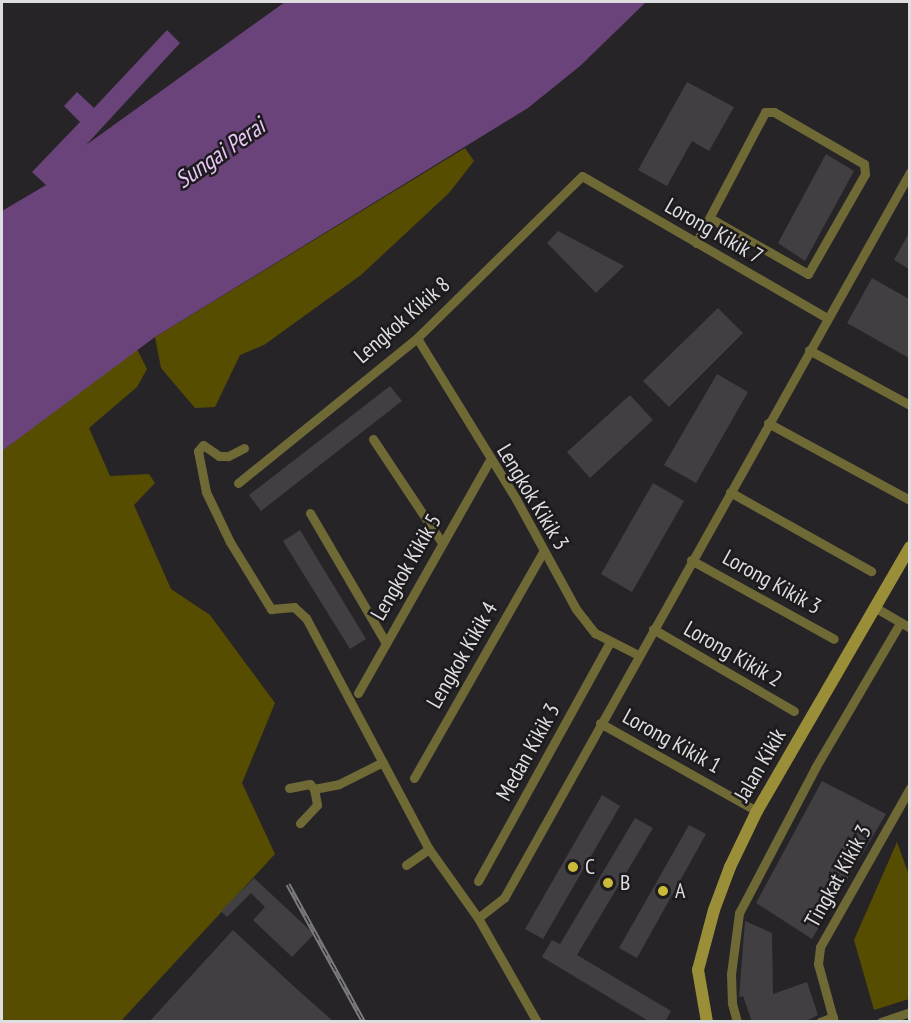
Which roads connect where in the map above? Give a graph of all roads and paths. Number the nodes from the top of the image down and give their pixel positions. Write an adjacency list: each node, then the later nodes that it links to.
1 (909, 172): 5 (street)
2 (582, 176): 4 (street, Lorong Kikik 7); 6 (street, Lengkok Kikik 8)
3 (710, 218): 3 (street); 4 (street)
4 (696, 243): 5 (street, Lorong Kikik 7)
5 (827, 318): 7 (street)
6 (417, 338): 12 (street, Lengkok Kikik 3); 13 (street, Lengkok Kikik 8)
7 (809, 350): 8 (street); 9 (street)
8 (909, 405)
9 (768, 423): 14 (street); 15 (street)
10 (373, 440): 17 (street)
11 (244, 448): 34 (street)
12 (489, 460): 17 (street, Lengkok Kikik 5); 19 (street, Lengkok Kikik 3)
13 (237, 483)
14 (729, 492): 20 (street); 22 (street)
15 (909, 500)
16 (310, 513): 29 (street)
17 (442, 543): 29 (street, Lengkok Kikik 5)
18 (909, 547): 21 (street, Jalan Kikik)
19 (543, 552): 28 (street, Lengkok Kikik 3); 35 (street, Lengkok Kikik 4)
20 (692, 560): 26 (street); 27 (street, Lorong Kikik 3)
21 (906, 563): 23 (street, Jalan Kikik)
22 (871, 571)
23 (876, 608): 24 (street); 39 (street, Jalan Kikik)
24 (900, 623): 25 (street); 49 (street)
25 (909, 628)
26 (652, 629): 30 (street); 32 (street, Lorong Kikik 2)
27 (834, 639)
28 (610, 642): 30 (street, Lengkok Kikik 3); 43 (street, Medan Kikik 3)
29 (386, 643): 31 (street, Lengkok Kikik 5)
30 (638, 655): 33 (street)
31 (358, 693)
32 (794, 711)
33 (600, 723): 39 (street, Lorong Kikik 1); 44 (street)
34 (383, 762): 38 (street); 41 (street)
35 (414, 778)
36 (289, 788): 38 (street)
37 (909, 788): 46 (street, Tingkat Kikik 3)
38 (314, 789): 40 (street)
39 (757, 811): 48 (street, Jalan Kikik)
40 (300, 823)
41 (429, 849): 42 (street); 44 (street)
42 (406, 865)
43 (478, 881)
44 (477, 918): 47 (street)
45 (909, 1012): 51 (street)
46 (834, 1019): 50 (street)
47 (537, 1022)
48 (707, 1022)
49 (737, 1022)
50 (820, 1022)
51 (881, 1022)

